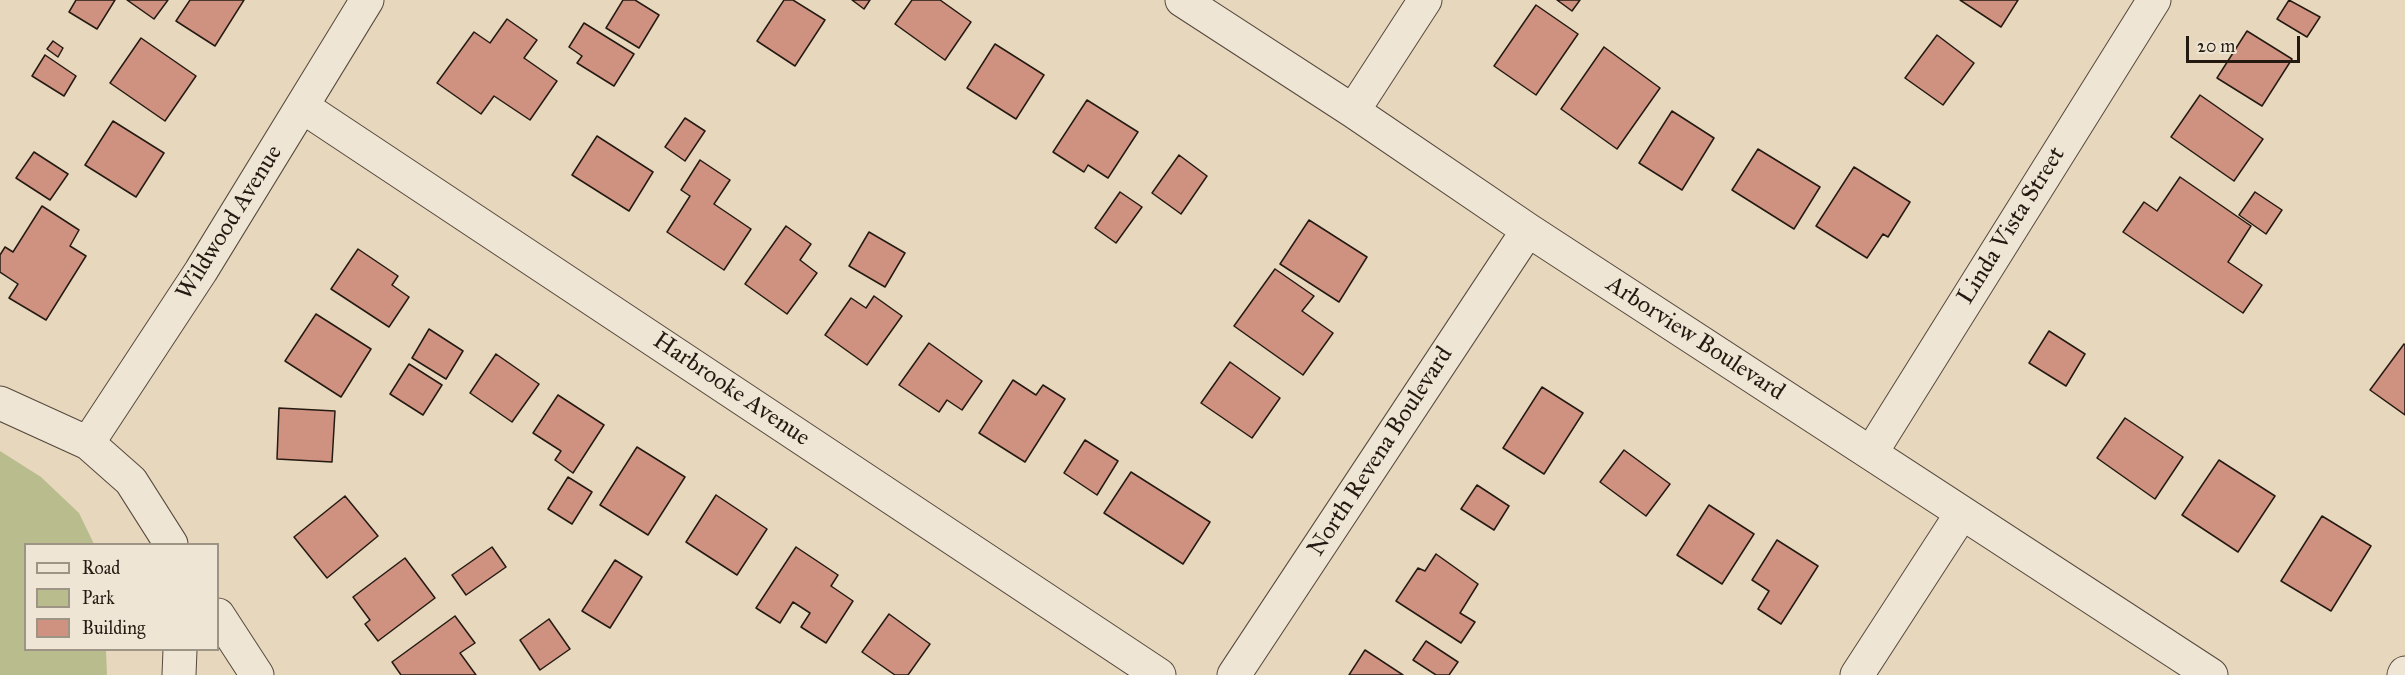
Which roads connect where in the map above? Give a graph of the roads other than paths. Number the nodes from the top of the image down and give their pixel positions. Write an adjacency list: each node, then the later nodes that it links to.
1 (367, 0): 5 (street, Wildwood Avenue)
2 (1182, 0): 6 (street, Arborview Boulevard)
3 (1425, 0): 6 (street)
4 (2154, 0): 10 (street, Linda Vista Street)
5 (303, 107): 9 (street, Wildwood Avenue); 17 (street, Harbrooke Avenue)
6 (1353, 111): 7 (street, Arborview Boulevard)
7 (1528, 230): 10 (street, Arborview Boulevard); 18 (street, North Revena Boulevard)
8 (0, 403): 9 (street)
9 (88, 443): 12 (street)
10 (1871, 453): 11 (street, Arborview Boulevard)
11 (1962, 513): 19 (street); 20 (street, Arborview Boulevard)
12 (170, 543)
13 (219, 617): 16 (street)
14 (180, 651): 15 (street)
15 (179, 675)
16 (257, 675)
17 (1159, 675)
18 (1234, 675)
19 (1857, 675)
20 (2211, 675)

